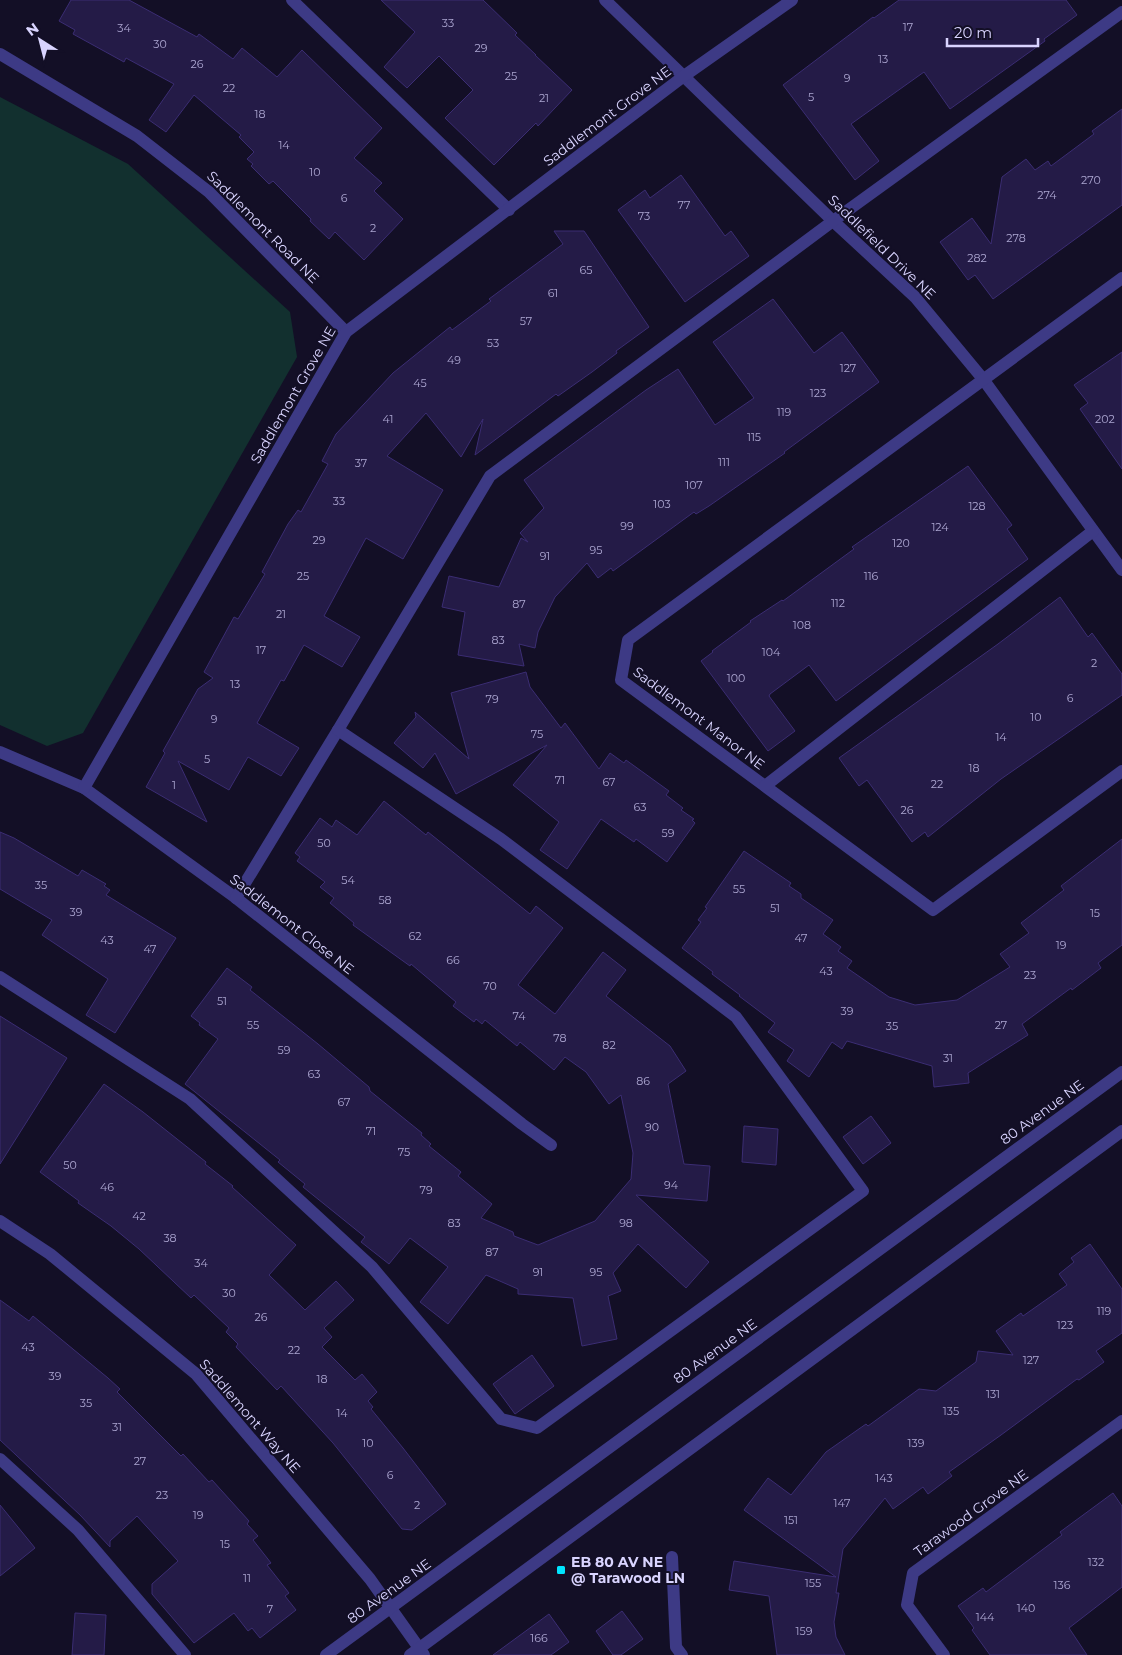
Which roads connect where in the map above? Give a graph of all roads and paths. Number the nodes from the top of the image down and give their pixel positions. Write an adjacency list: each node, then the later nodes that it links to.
1 (292, 0): 7 (street)
2 (605, 0): 6 (street, Saddlefield Drive NE)
3 (792, 0): 6 (street, Saddlemont Grove NE)
4 (1122, 12): 8 (street)
5 (0, 54): 10 (street, Saddlemont Road NE)
6 (684, 76): 7 (street, Saddlemont Grove NE); 8 (street, Saddlefield Drive NE)
7 (509, 210): 10 (street, Saddlemont Grove NE)
8 (833, 221): 11 (street, Saddlefield Drive NE); 14 (street)
9 (1122, 278): 11 (street)
10 (346, 332): 18 (street, Saddlemont Grove NE)
11 (983, 379): 12 (street, Saddlefield Drive NE); 17 (street, Saddlemont Manor NE)
12 (1093, 531): 13 (street, Saddlefield Drive NE); 17 (street)
13 (1122, 570)
14 (338, 730): 19 (street); 20 (street)
15 (0, 752): 18 (street, Saddlemont Close NE)
16 (1122, 771): 17 (street, Saddlemont Manor NE)
17 (765, 786)
18 (84, 788): 19 (street, Saddlemont Close NE)
19 (236, 898): 23 (street, Saddlemont Close NE)
20 (0, 977)
21 (1122, 1072): 28 (street, 80 Avenue NE)
22 (1122, 1132): 29 (street)
23 (551, 1145)
24 (0, 1221): 28 (street, Saddlemont Way NE)
25 (1122, 1421): 33 (street, Tarawood Grove NE)
26 (0, 1459): 30 (street)
27 (672, 1557): 32 (street)
28 (390, 1608): 29 (street, Saddlemont Way NE); 31 (street, 80 Avenue NE)
29 (418, 1653)
30 (184, 1655)
31 (326, 1655)
32 (682, 1655)
33 (944, 1655)

